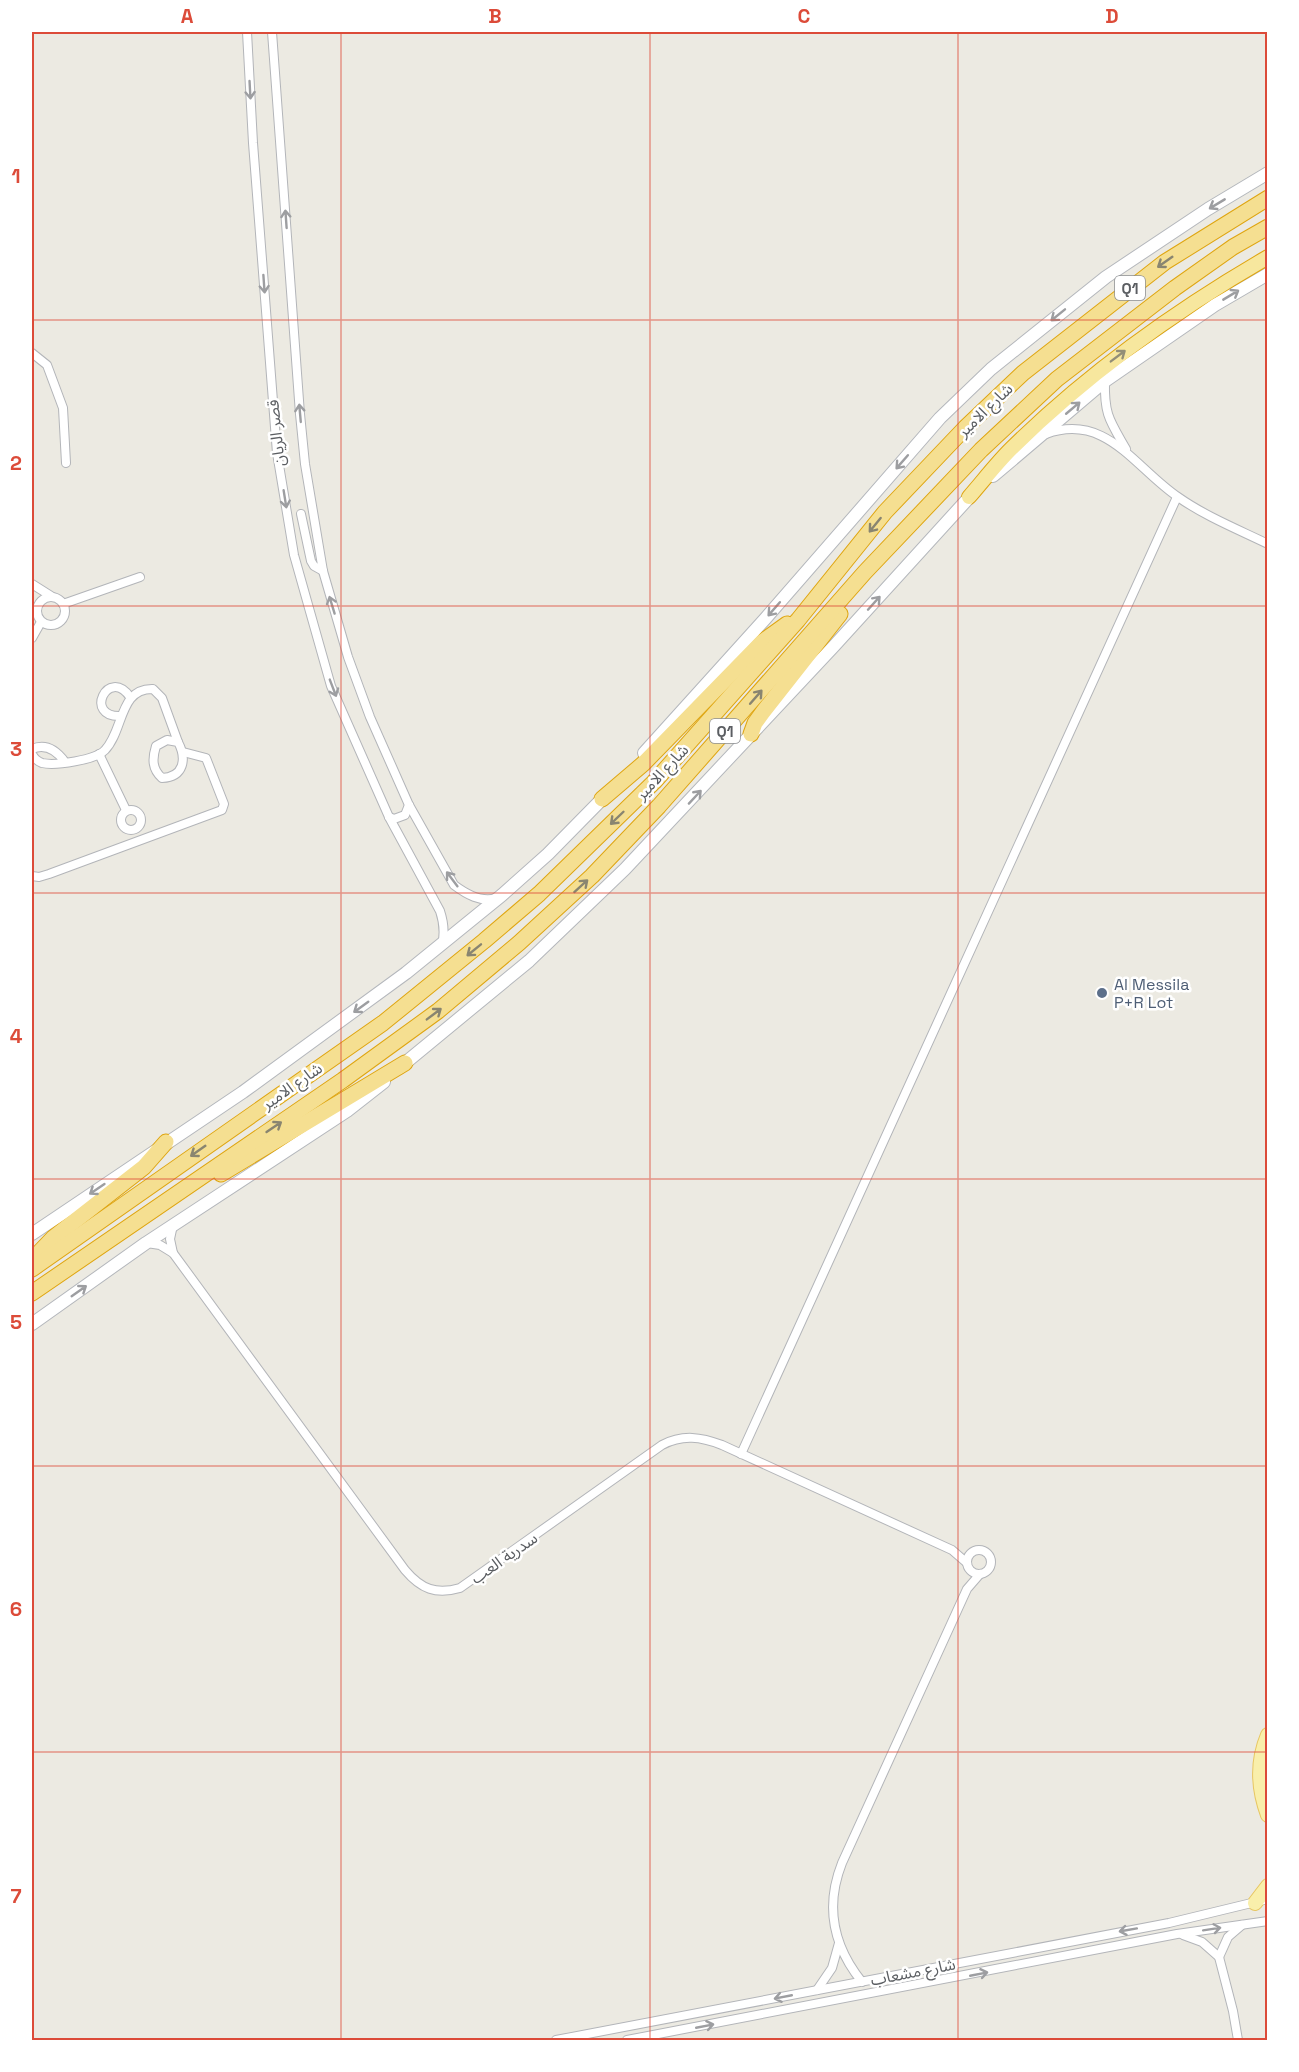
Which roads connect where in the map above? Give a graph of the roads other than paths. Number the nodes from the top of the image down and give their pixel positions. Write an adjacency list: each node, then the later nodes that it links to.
1 (247, 32): 17 (street, قصر الريان, one-way to 17)
2 (272, 32): 15 (street, قصر الريان, one-way to 2)
3 (1268, 173): 38 (main road, شارع الامير, one-way to 38)
4 (1268, 198): 26 (highway, شارع الامير / Q1, one-way to 26)
5 (1268, 227): 20 (highway, شارع الامير / Q1)
6 (1268, 257): 13 (highway, one-way to 6)
7 (1268, 274): 9 (main road, one-way to 7)
8 (32, 353): 12 (street)
9 (1105, 381): 10 (main road, one-way to 9); 11 (street)
10 (1041, 435): 11 (street); 13 (main road)
11 (1128, 452): 14 (street)
12 (66, 463)
13 (969, 497): 31 (main road, one-way to 13)
14 (1177, 497): 18 (street); 56 (street)
15 (312, 510): 16 (street); 19 (street, قصر الريان)
16 (301, 514): 17 (street); 19 (street)
17 (288, 519): 41 (street, قصر الريان, one-way to 41)
18 (1268, 544)
19 (323, 571): 39 (street, قصر الريان, one-way to 19)
20 (865, 572): 31 (highway); 47 (highway, شارع الامير / Q1, one-way to 20)
21 (140, 577): 24 (street)
22 (32, 584): 23 (street)
23 (51, 596): 24 (street); 25 (street)
24 (63, 604): 27 (street)
25 (34, 605): 27 (street)
26 (798, 620): 38 (highway); 53 (highway, شارع الامير / Q1, one-way to 53)
27 (41, 622): 28 (street)
28 (32, 638)
29 (130, 697): 30 (street); 30 (street); 32 (street)
30 (121, 716): 36 (street)
31 (751, 734): 45 (main road, one-way to 31)
32 (178, 742): 34 (street); 34 (street)
33 (32, 748): 37 (street)
34 (183, 752): 42 (street)
35 (32, 754): 37 (street)
36 (99, 754): 37 (street); 40 (street)
37 (65, 762)
38 (602, 799): 43 (main road, شارع الامير)
39 (409, 805): 41 (street); 43 (street, قصر الريان, one-way to 39)
40 (126, 810)
41 (389, 817): 44 (street, قصر الريان)
42 (32, 876)
43 (502, 895): 44 (main road, شارع الامير)
44 (441, 946): 46 (main road, شارع الامير, one-way to 46)
45 (405, 1063): 47 (highway); 48 (main road)
46 (166, 1142): 49 (main road, شارع الامير, one-way to 49); 52 (highway)
47 (157, 1208): 54 (highway, شارع الامير / Q1)
48 (173, 1226): 50 (main road); 51 (street)
49 (32, 1234)
50 (146, 1243): 51 (street); 55 (main road, one-way to 50)
51 (173, 1253): 56 (street, سدرية العب)
52 (32, 1260)
53 (32, 1269)
54 (32, 1293)
55 (32, 1324)
56 (741, 1454): 57 (street, سدرية العب)
57 (952, 1550): 58 (street, سدرية العب); 59 (street, سدرية العب)
58 (972, 1552): 59 (street); 60 (street)
59 (968, 1566): 60 (street); 61 (street)
60 (980, 1574): 61 (street)
61 (967, 1589): 69 (street)
62 (1268, 1735): 63 (main road)
63 (1268, 1815)
64 (1268, 1886): 65 (main road)
65 (1261, 1901): 71 (street, شارع مشعاب, one-way to 71)
66 (1268, 1921): 67 (street, شارع مشعاب)
67 (1245, 1923): 68 (street, شارع مشعاب, one-way to 67); 70 (street)
68 (1177, 1934): 70 (street); 74 (street, شارع مشعاب, one-way to 68)
69 (839, 1942): 71 (street); 72 (street)
70 (1219, 1957): 77 (street)
71 (862, 1983): 72 (street, شارع مشعاب)
72 (817, 1990): 73 (street, شارع مشعاب, one-way to 73)
73 (679, 2017): 74 (street); 75 (street, شارع مشعاب)
74 (682, 2030): 76 (street, شارع مشعاب)
75 (556, 2040)
76 (627, 2040)
77 (1238, 2040)

